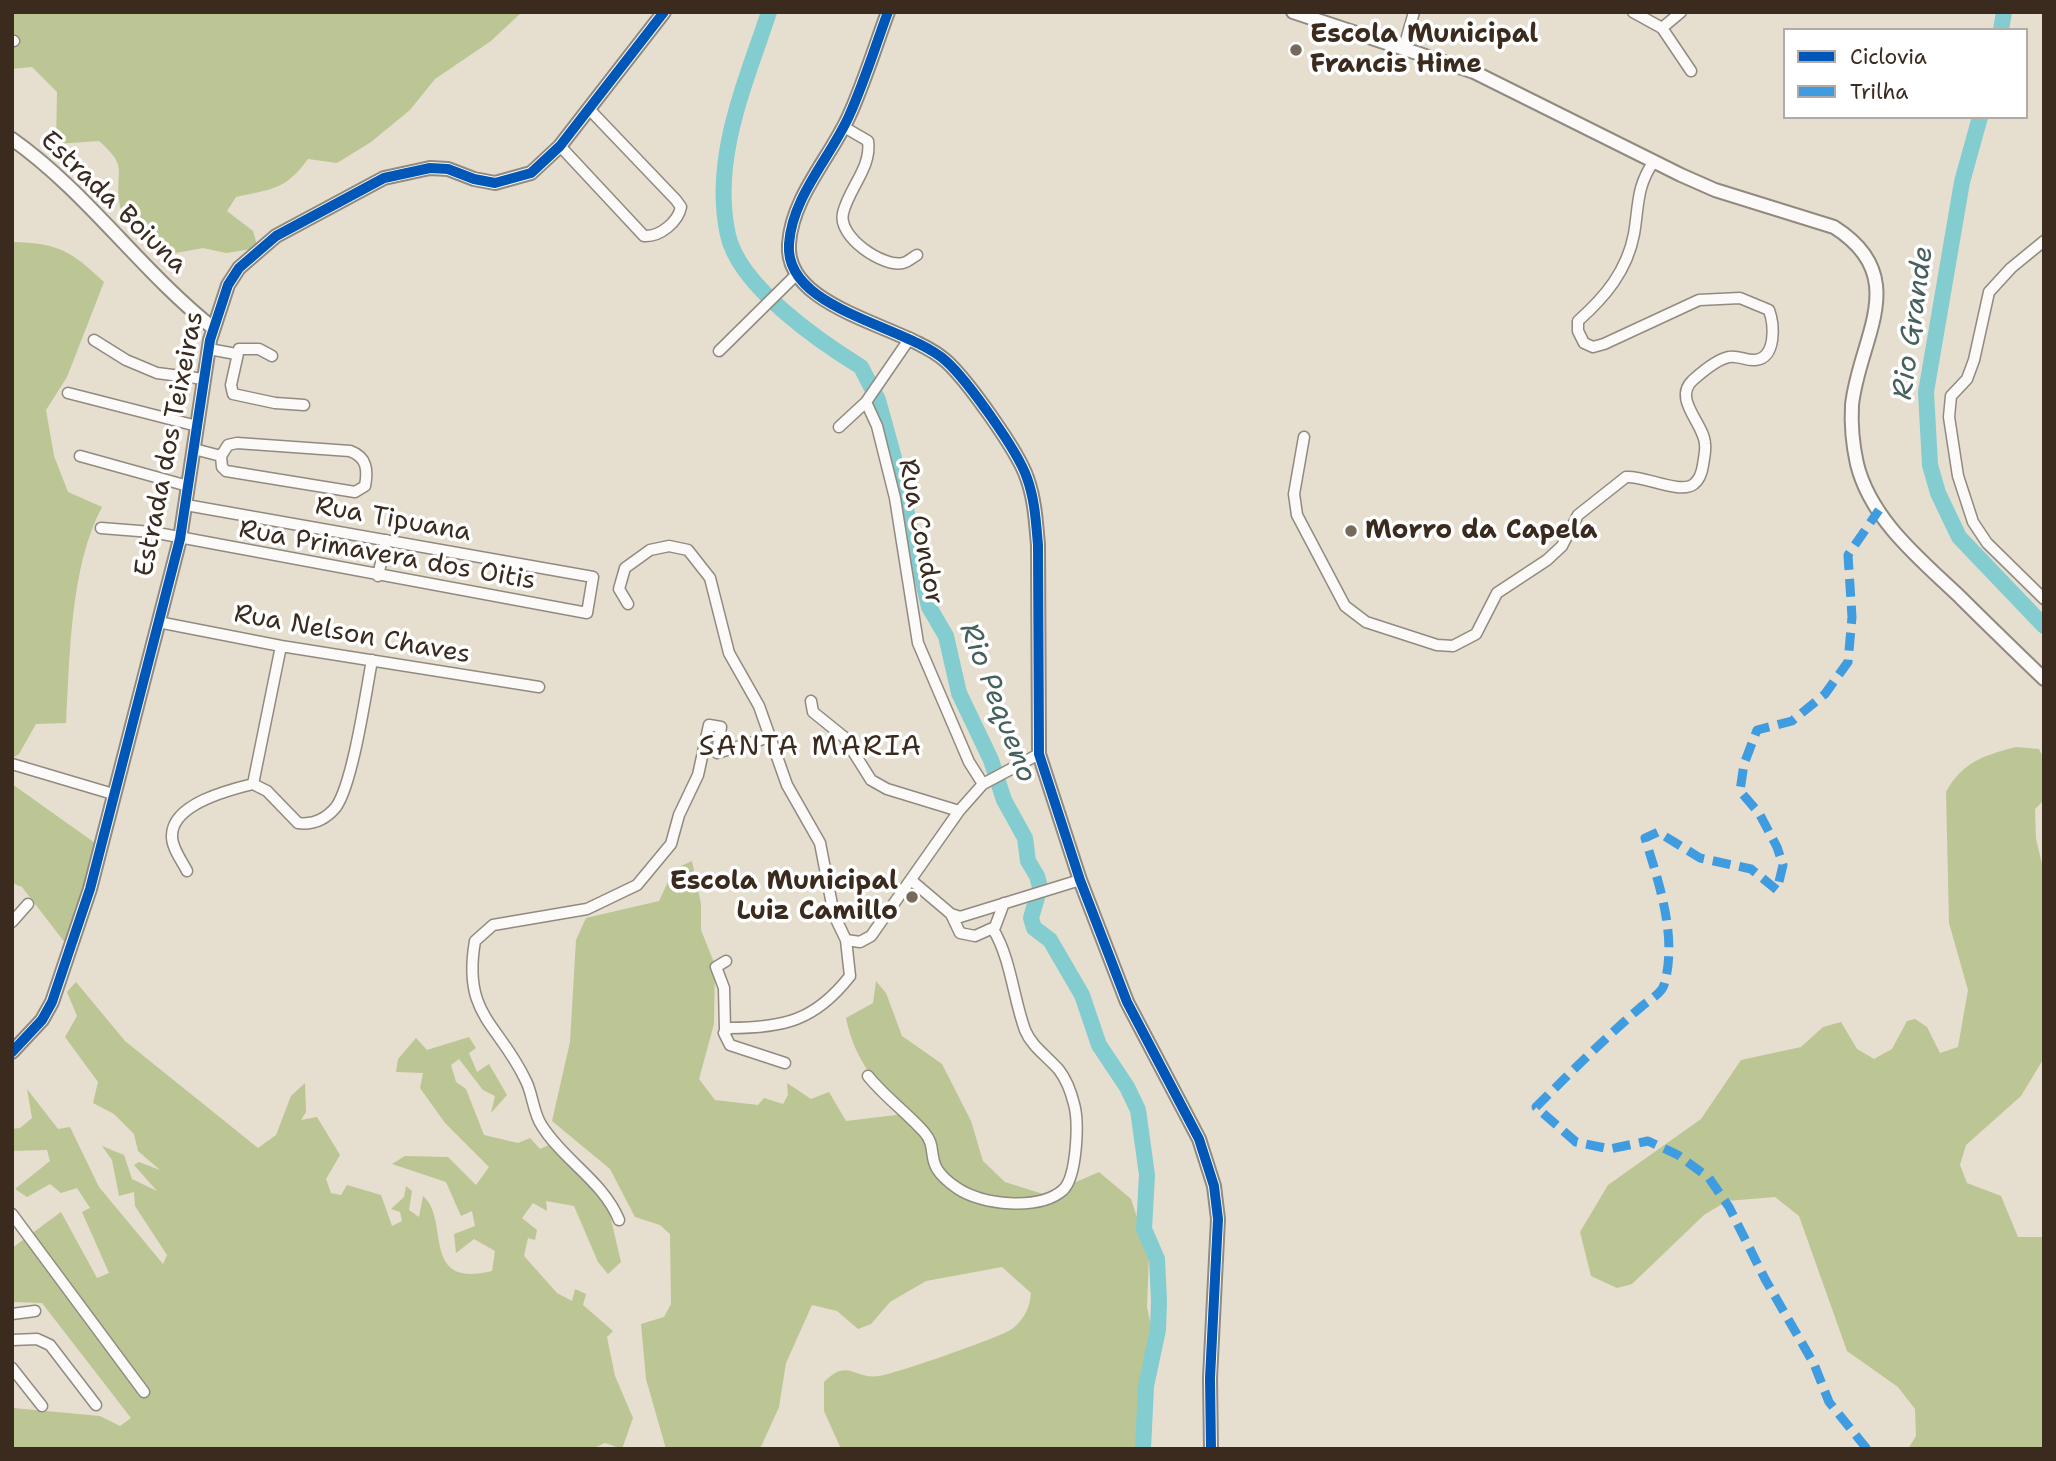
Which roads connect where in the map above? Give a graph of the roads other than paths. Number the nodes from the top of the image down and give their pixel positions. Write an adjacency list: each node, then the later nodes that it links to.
1 (664, 12): 10 (street, Estrada dos Teixeiras)
2 (888, 12): 11 (street)
3 (1293, 12): 8 (street)
4 (1414, 12): 8 (street)
5 (1633, 12): 7 (street)
6 (1681, 12): 7 (street)
7 (1662, 28): 9 (street)
8 (1404, 47): 14 (street)
9 (1690, 71)
10 (589, 109): 13 (street, Estrada dos Teixeiras); 13 (street)
11 (844, 127): 16 (street); 17 (street)
12 (12, 139): 18 (street, Estrada Boiuna)
13 (560, 146): 18 (street, Estrada dos Teixeiras)
14 (1654, 161): 31 (street); 47 (street)
15 (2044, 242): 41 (street)
16 (917, 255)
17 (797, 274): 19 (street); 22 (street)
18 (213, 328): 21 (street, Estrada dos Teixeiras)
19 (910, 338): 27 (street); 51 (street)
20 (94, 340): 25 (street)
21 (209, 349): 23 (street); 25 (street, Estrada dos Teixeiras)
22 (719, 351)
23 (236, 354): 24 (street); 28 (street)
24 (272, 356)
25 (204, 379): 29 (street, Estrada dos Teixeiras)
26 (68, 393): 29 (street)
27 (868, 400): 30 (street); 53 (street, Rua Condor)
28 (304, 405)
29 (197, 426): 32 (street, Estrada dos Teixeiras)
30 (839, 427)
31 (1304, 437)
32 (194, 449): 33 (street); 35 (street, Estrada dos Teixeiras)
33 (223, 452): 33 (street)
34 (80, 456): 35 (street)
35 (188, 486): 36 (street, Estrada dos Teixeiras)
36 (186, 505): 38 (street, Estrada dos Teixeiras); 39 (street, Rua Tipuana)
37 (101, 528): 38 (street, Rua Primavera dos Oitis)
38 (180, 539): 40 (street, Rua Primavera dos Oitis); 44 (street, Estrada dos Teixeiras)
39 (386, 540): 40 (street); 43 (street, Rua Tipuana)
40 (378, 576): 43 (street, Rua Primavera dos Oitis)
41 (2044, 599)
42 (628, 604): 50 (street)
43 (587, 613)
44 (158, 622): 45 (street, Rua Nelson Chaves); 55 (street, Estrada dos Teixeiras)
45 (281, 646): 46 (street, Rua Nelson Chaves); 54 (street)
46 (372, 660): 48 (street, Rua Nelson Chaves); 54 (street)
47 (2044, 679)
48 (539, 687)
49 (811, 701): 56 (street)
50 (770, 737): 65 (street); 72 (street)
51 (1039, 754): 53 (street); 59 (street)
52 (12, 764): 55 (street)
53 (986, 782): 56 (street)
54 (253, 784): 57 (street)
55 (113, 794): 68 (street, Estrada dos Teixeiras)
56 (959, 811): 58 (street)
57 (187, 871)
58 (911, 880): 62 (street); 65 (street)
59 (1080, 880): 60 (street); 80 (street)
60 (1004, 903): 62 (street); 64 (street)
61 (28, 904): 63 (street)
62 (951, 914): 64 (street)
63 (12, 922)
64 (993, 929): 70 (street)
65 (846, 940): 67 (street)
66 (726, 961): 67 (street)
67 (725, 1029): 69 (street)
68 (12, 1052)
69 (785, 1063)
70 (867, 1076)
71 (12, 1214): 77 (street)
72 (619, 1220)
73 (35, 1311): 74 (street)
74 (12, 1314)
75 (12, 1340): 78 (street)
76 (12, 1368): 79 (street)
77 (144, 1392)
78 (96, 1405)
79 (42, 1406)
80 (1211, 1449)

